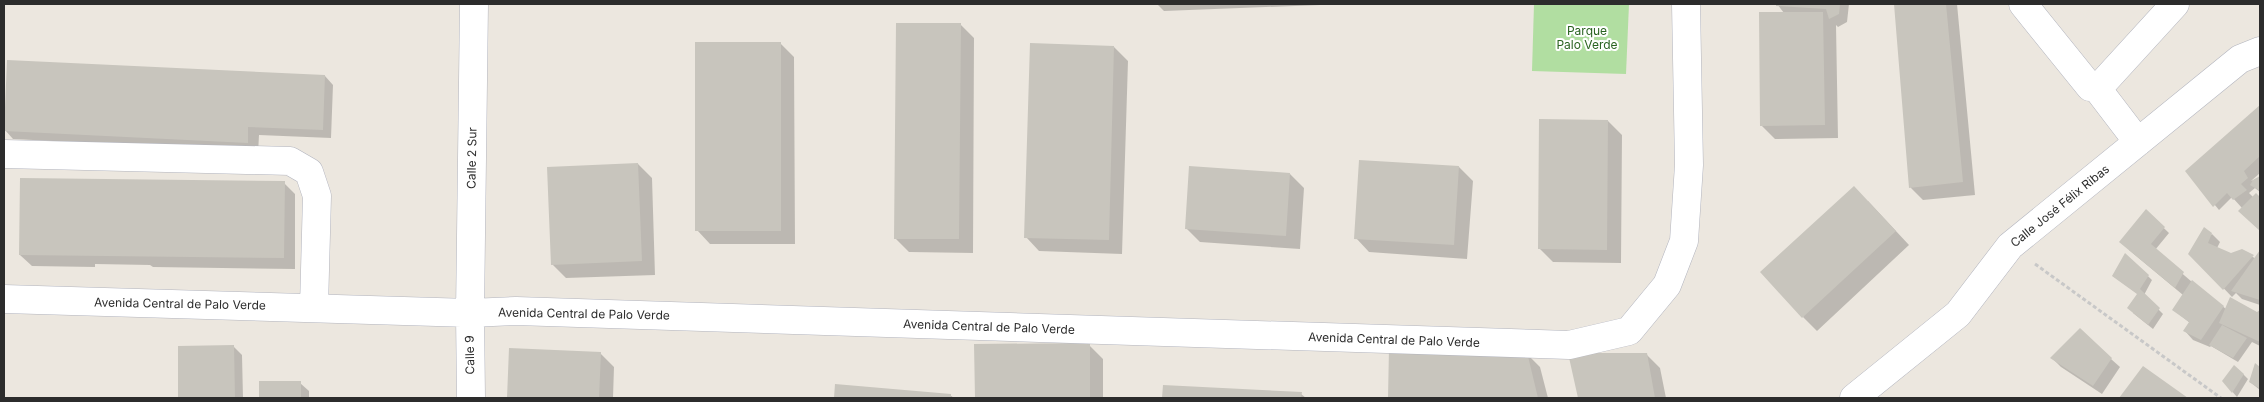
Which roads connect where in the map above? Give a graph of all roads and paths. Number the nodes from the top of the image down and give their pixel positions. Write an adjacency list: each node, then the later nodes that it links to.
1 (474, 4): 12 (street, Calle 2 Sur)
2 (1686, 4): 12 (street, Avenida Central de Palo Verde)
3 (2024, 4): 6 (street)
4 (2175, 4): 6 (street)
5 (2260, 51): 7 (street, Calle José Félix Ribas)
6 (2096, 87): 7 (street)
7 (2138, 142): 9 (street, Calle José Félix Ribas)
8 (4, 154): 11 (street)
9 (2010, 246): 14 (street, Calle José Félix Ribas); 15 (path)
10 (4, 300): 11 (street, Avenida Central de Palo Verde)
11 (314, 307): 12 (street, Avenida Central de Palo Verde)
12 (470, 313): 13 (street, Calle 9)
13 (471, 398)
14 (1854, 398)
15 (2221, 398)

